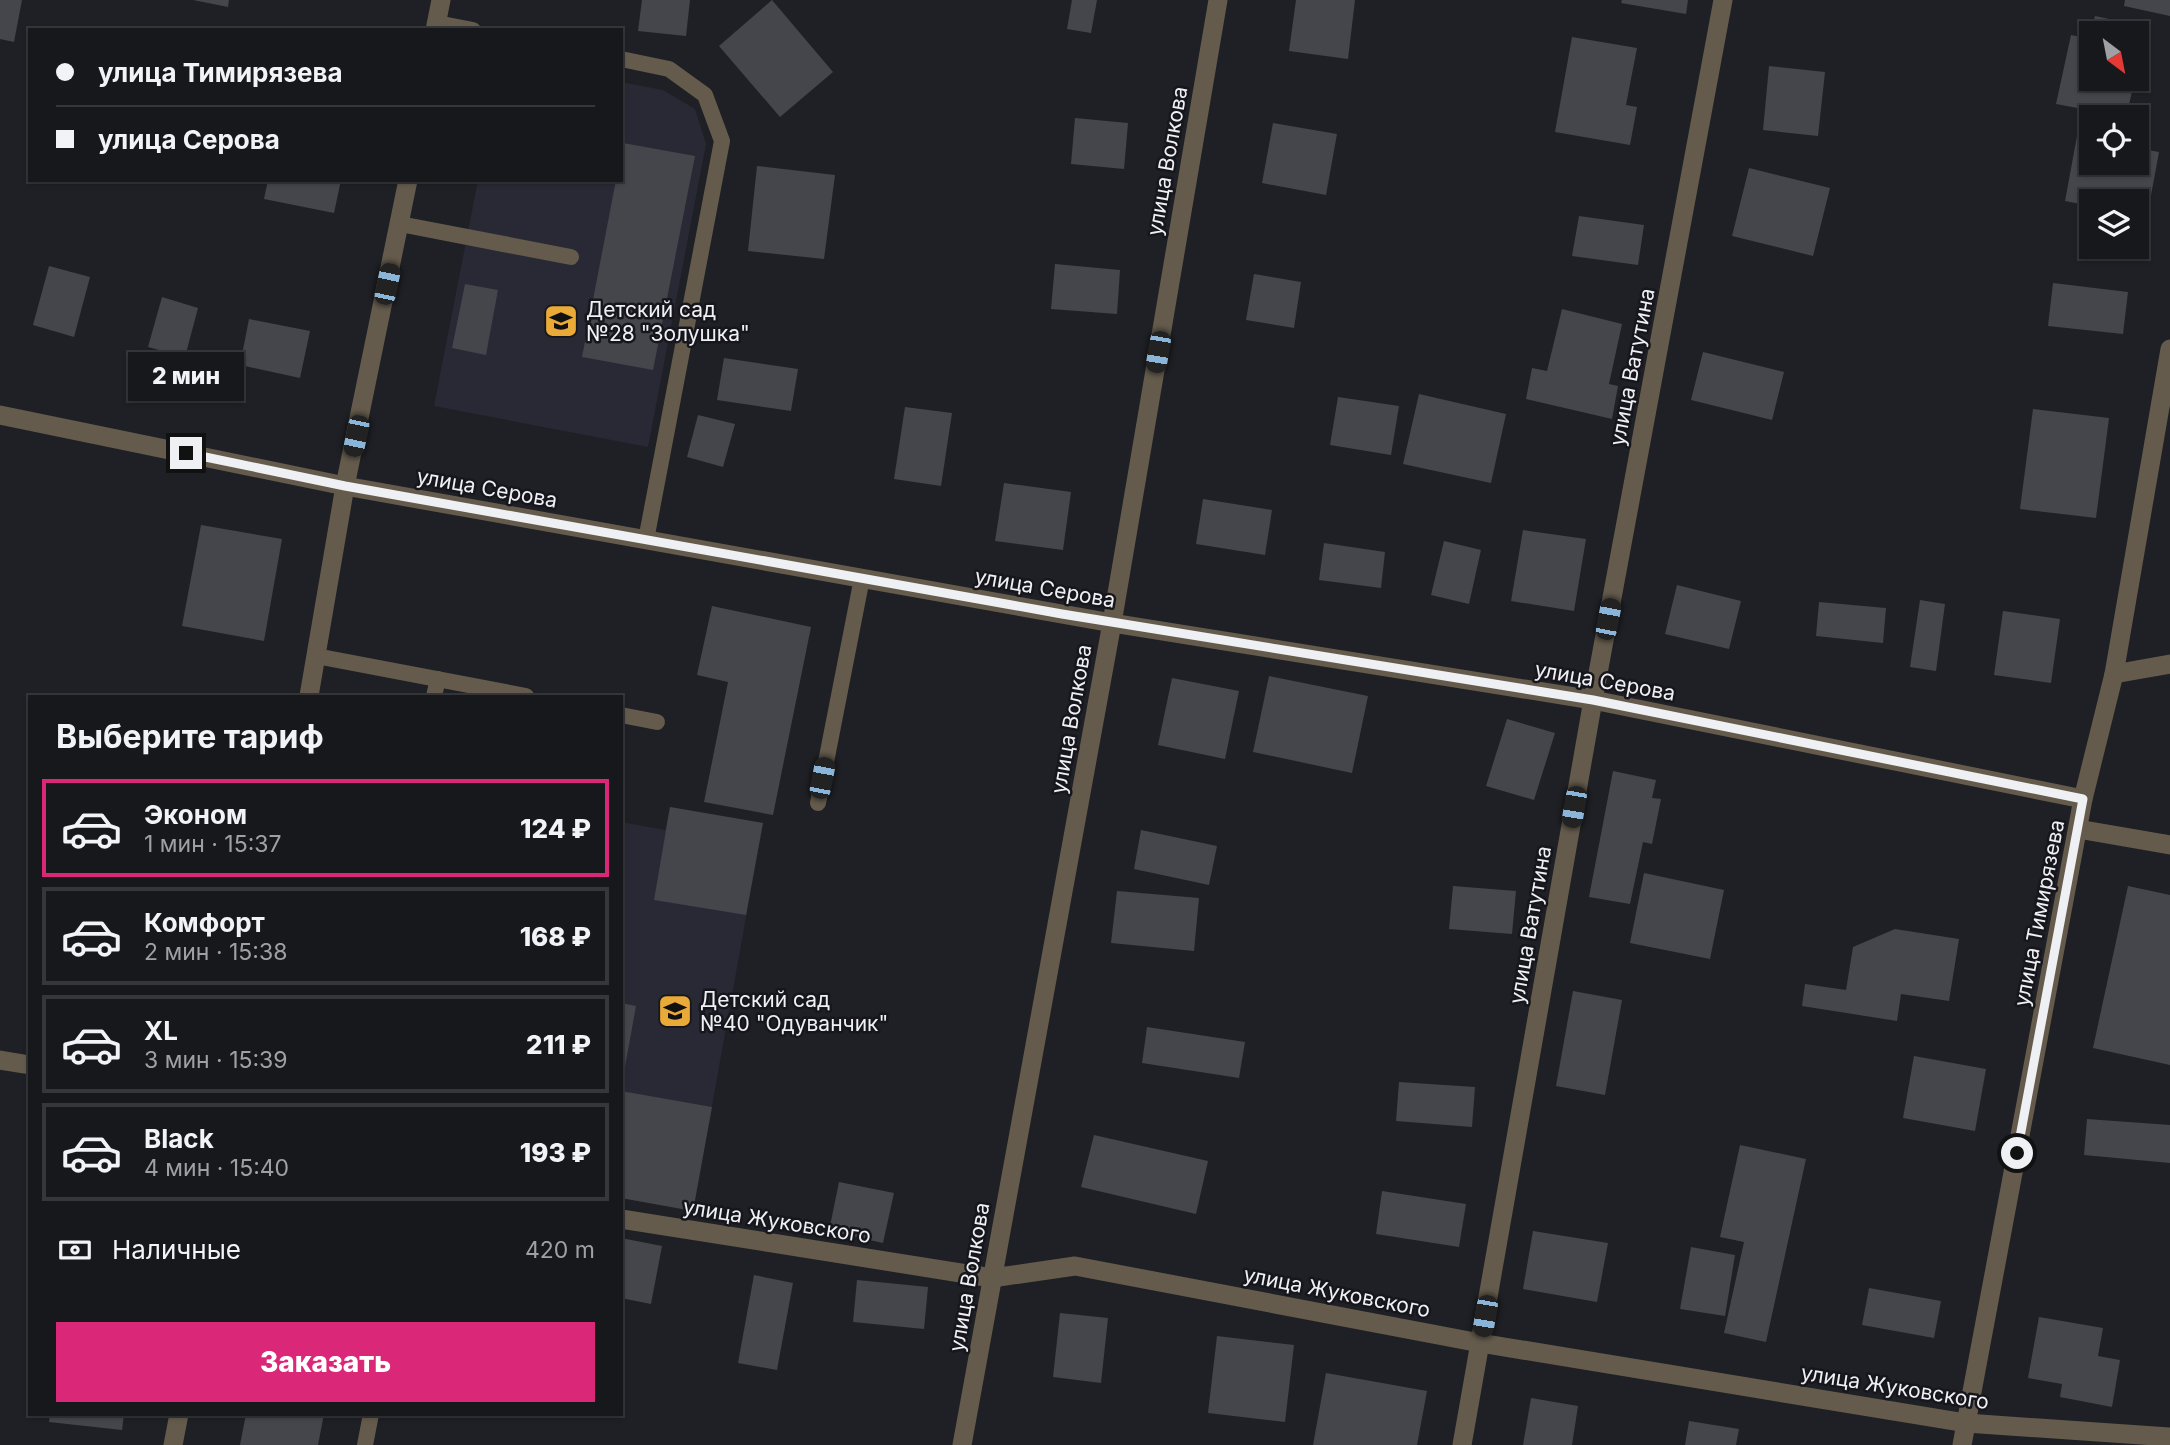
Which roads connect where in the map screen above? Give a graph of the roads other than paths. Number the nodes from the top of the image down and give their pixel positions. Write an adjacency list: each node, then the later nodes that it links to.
1 (441, 0): 4 (street)
2 (1218, 0): 15 (street, улица Волкова)
3 (1723, 0): 23 (street, улица Ватутина)
4 (436, 26): 5 (lane)
5 (455, 28)
6 (623, 59): 13 (lane)
7 (408, 182): 8 (street)
8 (400, 224): 9 (lane); 12 (street)
9 (571, 257)
10 (2170, 349): 18 (street, улица Тимирязева)
11 (0, 415): 12 (street, улица Серова)
12 (345, 486): 13 (street, улица Серова); 16 (street)
13 (646, 540): 14 (street, улица Серова)
14 (862, 579): 15 (street, улица Серова); 27 (lane)
15 (1112, 623): 23 (street, улица Серова); 33 (street, улица Волкова)
16 (316, 656): 19 (lane); 20 (street)
17 (2170, 664): 18 (street)
18 (2114, 674): 26 (street, улица Тимирязева)
19 (438, 679): 21 (lane); 22 (lane)
20 (309, 695)
21 (434, 695)
22 (521, 695)
23 (1593, 700): 26 (street, улица Серова); 34 (street, улица Ватутина)
24 (623, 715): 25 (lane)
25 (657, 722)
26 (2083, 799): 28 (street, улица Тимирязева)
27 (818, 803)
28 (2078, 829): 29 (street); 37 (street, улица Тимирязева)
29 (2170, 845)
30 (0, 1060): 31 (street)
31 (28, 1065)
32 (623, 1219): 33 (street, улица Жуковского)
33 (992, 1278): 34 (street, улица Жуковского); 41 (street, улица Волкова)
34 (1480, 1343): 37 (street, улица Жуковского); 42 (street, улица Ватутина)
35 (179, 1416): 39 (street)
36 (371, 1416): 40 (lane)
37 (1966, 1423): 38 (street, улица Жуковского); 43 (street, улица Тимирязева)
38 (2170, 1437)
39 (173, 1445)
40 (365, 1445)
41 (962, 1445)
42 (1462, 1445)
43 (1962, 1445)

